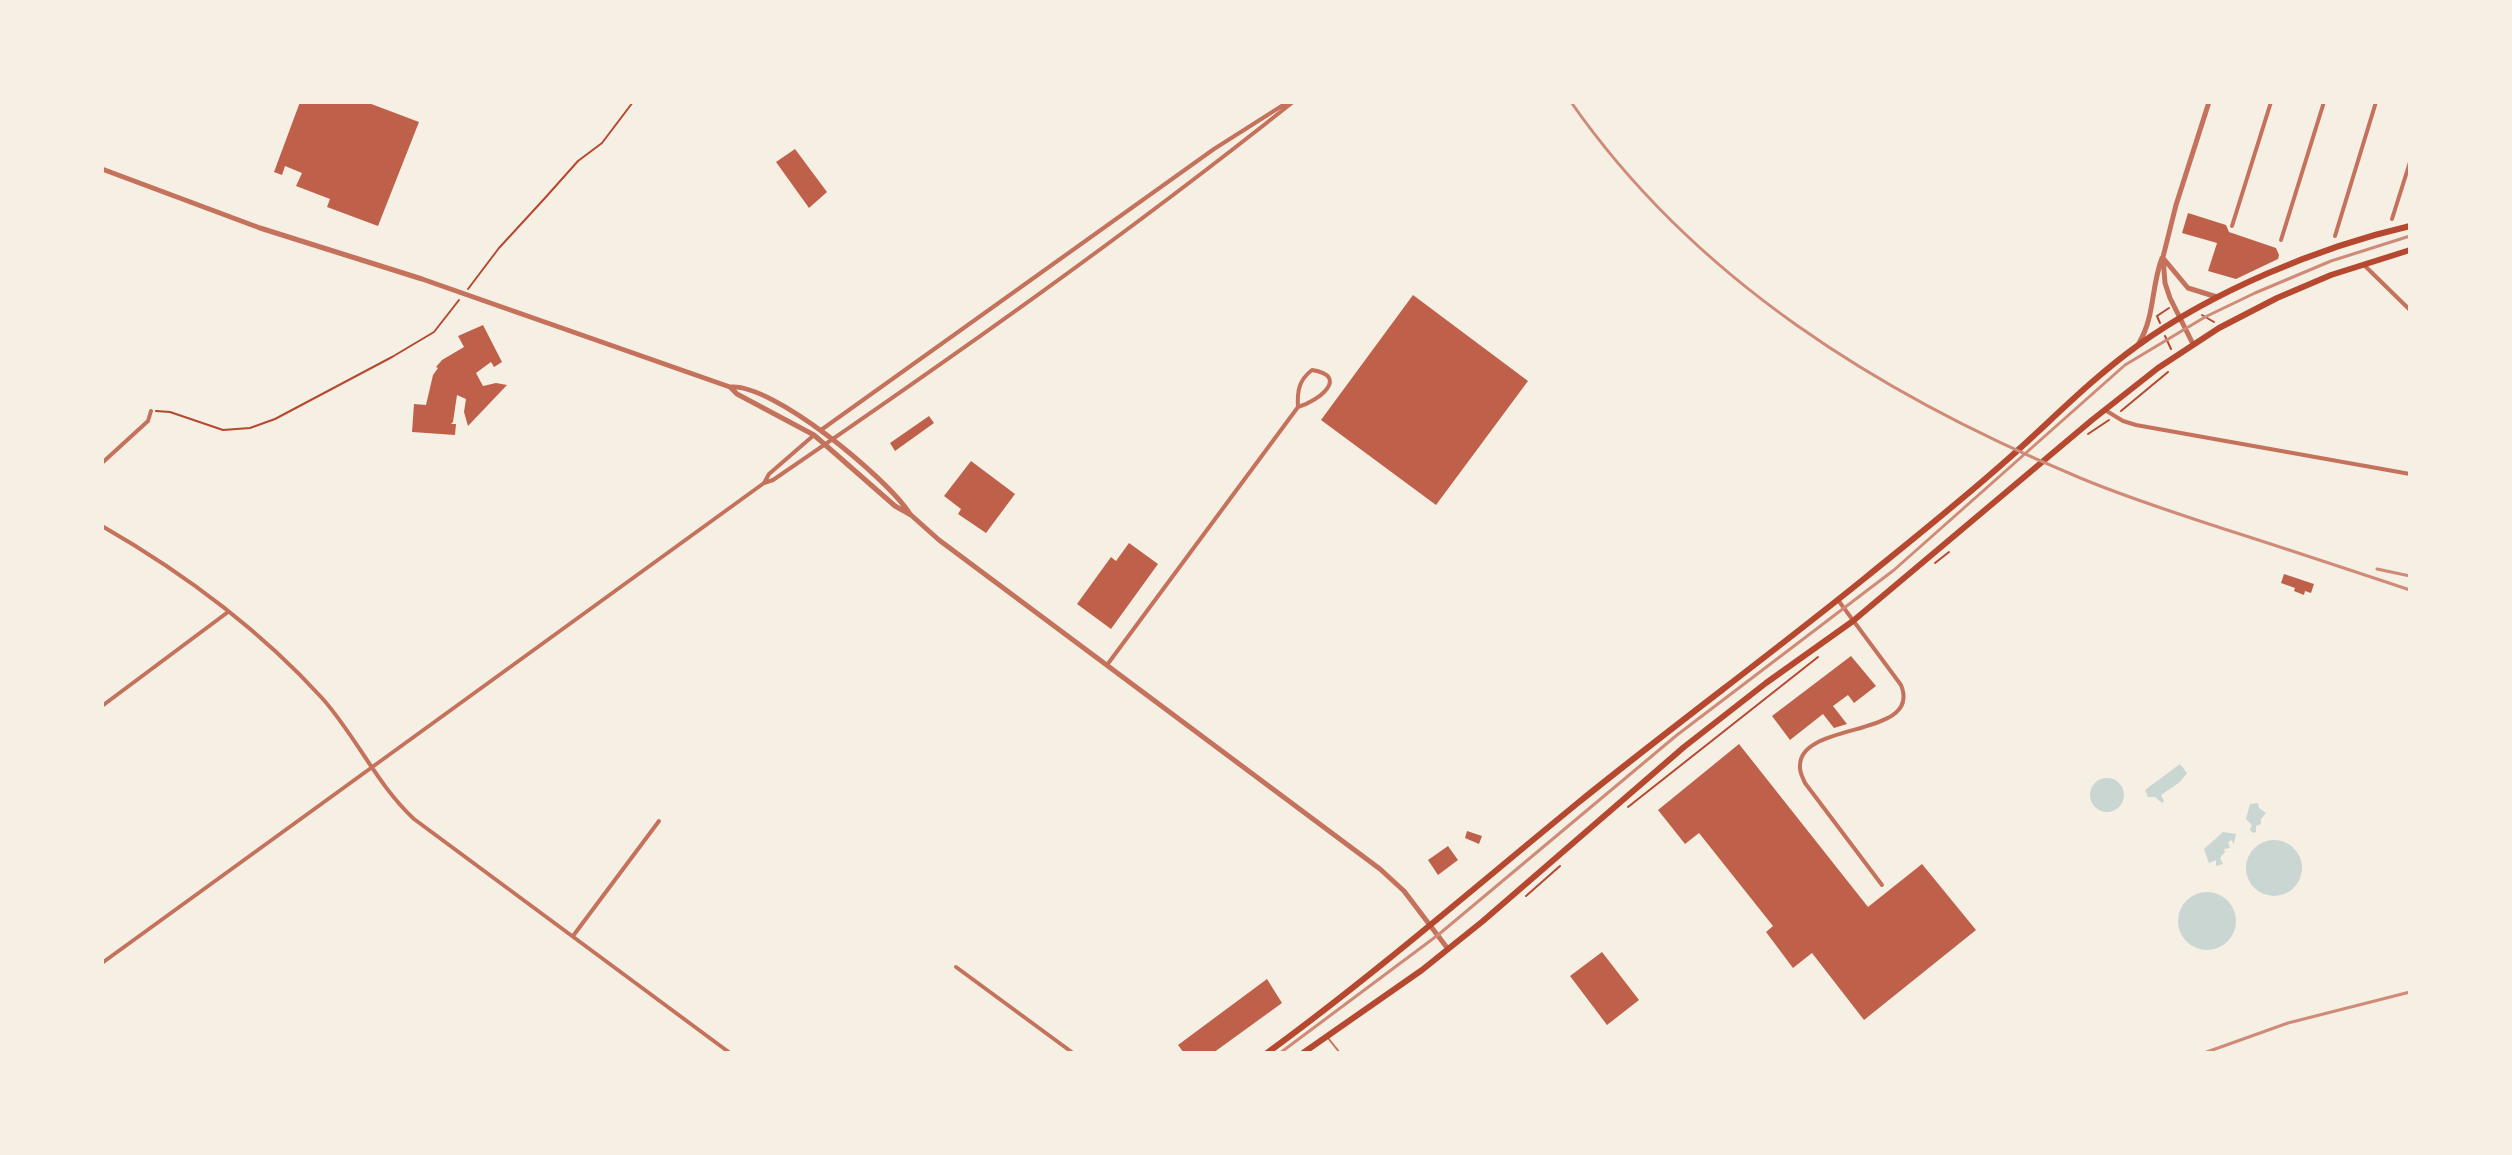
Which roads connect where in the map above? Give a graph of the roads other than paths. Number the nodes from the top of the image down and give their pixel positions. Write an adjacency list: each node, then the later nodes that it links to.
1 (1290, 102): 6 (street); 7 (street)
2 (2209, 102): 16 (street)
3 (2271, 102): 11 (street)
4 (2324, 102): 14 (street)
5 (2376, 102): 13 (street)
6 (1252, 124): 7 (street); 27 (street)
7 (1257, 131): 29 (street)
8 (2410, 162): 10 (street)
9 (102, 169): 23 (street)
10 (2392, 219)
11 (2232, 226)
12 (2410, 226): 18 (main road)
13 (2335, 236)
14 (2281, 240)
15 (2410, 250): 17 (main road)
16 (2163, 257): 18 (street); 20 (street); 22 (street)
17 (2363, 264): 19 (street); 21 (main road)
18 (2220, 298): 20 (main road)
19 (2410, 310)
20 (2179, 319): 21 (street); 22 (main road)
21 (2193, 344): 25 (main road)
22 (2138, 345): 36 (main road)
23 (730, 387): 27 (street); 28 (street)
24 (1298, 407): 24 (street); 39 (street)
25 (2105, 410): 32 (street); 38 (main road)
26 (151, 411): 31 (street)
27 (821, 429): 28 (street); 29 (street)
28 (814, 435): 30 (street); 33 (street)
29 (833, 439): 30 (street); 34 (street)
30 (825, 445): 33 (street); 34 (street)
31 (102, 463)
32 (2410, 474)
33 (764, 483): 41 (street)
34 (911, 515): 39 (street)
35 (102, 526): 37 (street)
36 (1838, 600): 38 (street); 44 (main road)
37 (228, 612): 40 (street); 41 (street)
38 (1853, 621): 43 (street); 46 (main road)
39 (1107, 665): 44 (street)
40 (102, 706)
41 (372, 766): 45 (street); 47 (street)
42 (659, 821): 45 (street)
43 (1882, 885)
44 (1431, 926): 46 (street); 52 (main road)
45 (573, 936): 50 (street)
46 (1448, 949): 49 (main road)
47 (102, 963)
48 (956, 967): 51 (street)
49 (1327, 1036): 53 (main road); 54 (lane)
50 (730, 1053)
51 (1073, 1053)
52 (1267, 1053)
53 (1303, 1053)
54 (1340, 1053)

